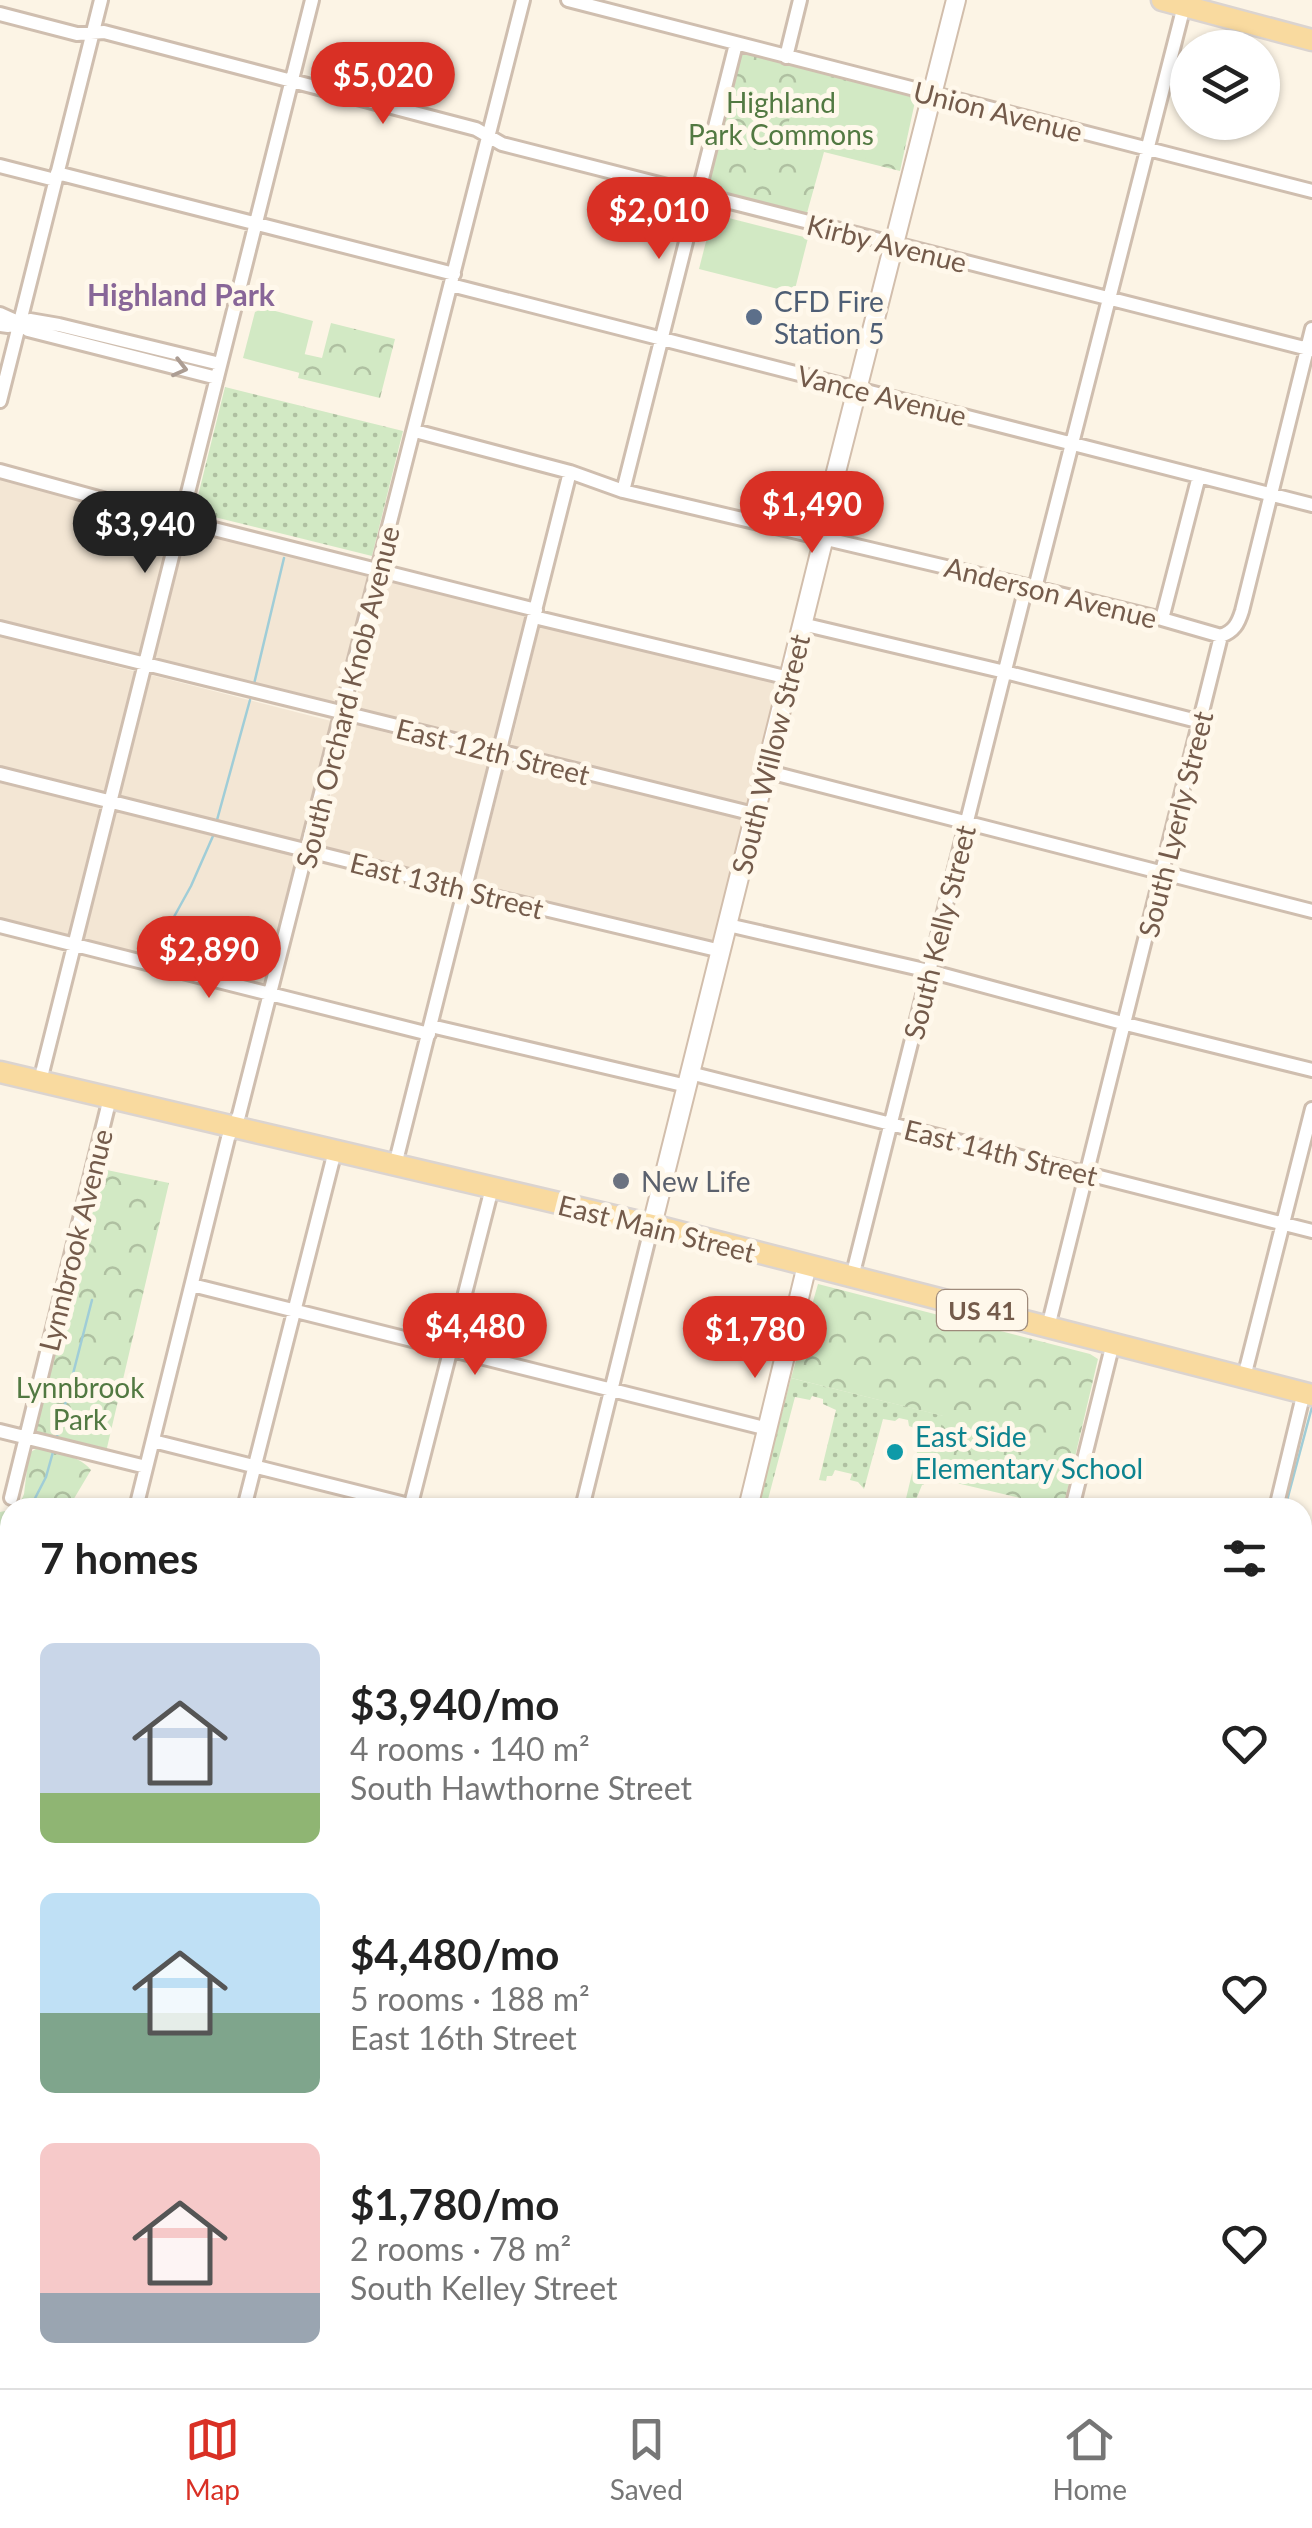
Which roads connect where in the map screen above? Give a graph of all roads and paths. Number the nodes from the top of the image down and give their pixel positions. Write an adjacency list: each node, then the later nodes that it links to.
1 (101, 0): 10 (street)
2 (312, 0): 14 (street)
3 (524, 0): 16 (street, South Orchard Knob Avenue)
4 (568, 0): 12 (street, Union Avenue)
5 (800, 0): 13 (street)
6 (956, 0): 15 (main road, South Willow Street)
7 (1162, 0): 8 (main road)
8 (1185, 3): 11 (main road); 17 (street, South Kelly Street)
9 (0, 14): 10 (street, Kirby Avenue)
10 (92, 35): 14 (street, Kirby Avenue); 19 (street)
11 (1312, 40)
12 (736, 44): 13 (street, Union Avenue); 21 (street)
13 (786, 57): 15 (street, Union Avenue)
14 (292, 81): 16 (street, Kirby Avenue); 22 (street)
15 (932, 95): 17 (street, Union Avenue); 23 (main road, South Willow Street)
16 (489, 136): 21 (street, Kirby Avenue); 24 (street, South Orchard Knob Avenue)
17 (1148, 149): 20 (street, Union Avenue); 25 (street, South Kelly Street)
18 (0, 166): 19 (street, Vance Avenue)
19 (56, 177): 22 (street, Vance Avenue); 27 (street)
20 (1312, 191)
21 (697, 194): 23 (street, Kirby Avenue); 30 (street)
22 (255, 222): 24 (street, Vance Avenue); 32 (street)
23 (894, 244): 25 (street, Kirby Avenue); 33 (main road, South Willow Street)
24 (452, 280): 30 (street, Vance Avenue); 35 (street, South Orchard Knob Avenue)
25 (1109, 299): 31 (street, Kirby Avenue); 36 (street, South Kelly Street)
26 (0, 314): 27 (street)
27 (20, 323): 28 (street); 32 (street); 34 (street)
28 (0, 325)
29 (1312, 329): 31 (street, South Lyerly Street)
30 (662, 339): 33 (street, Vance Avenue); 40 (street)
31 (1310, 349): 41 (street, South Lyerly Street)
32 (218, 371): 43 (street)
33 (858, 388): 36 (street, Vance Avenue); 44 (main road, South Willow Street)
34 (0, 401)
35 (414, 432): 38 (street, Anderson Avenue); 45 (street, South Orchard Knob Avenue)
36 (1073, 444): 39 (street, Vance Avenue); 46 (street, South Kelly Street)
37 (0, 471): 43 (street)
38 (570, 472): 40 (street, Anderson Avenue); 47 (street)
39 (1199, 476): 41 (street, Vance Avenue); 48 (street)
40 (622, 491): 44 (street, Anderson Avenue)
41 (1270, 495): 42 (street, Vance Avenue); 51 (street, South Lyerly Street)
42 (1312, 505)
43 (181, 520): 45 (street); 52 (street)
44 (824, 537): 46 (street, Anderson Avenue); 49 (main road, South Willow Street)
45 (379, 570): 47 (street); 55 (street, South Orchard Knob Avenue)
46 (1030, 587): 48 (street, Anderson Avenue); 53 (street, South Kelly Street)
47 (535, 613): 54 (street); 57 (street)
48 (1162, 619): 51 (street, Anderson Avenue)
49 (802, 624): 53 (street); 54 (main road, South Willow Street)
50 (0, 628): 52 (street, East 12th Street)
51 (1221, 636): 56 (street, South Lyerly Street)
52 (144, 666): 55 (street, East 12th Street); 60 (street)
53 (1005, 672): 56 (street); 62 (street, South Kelly Street)
54 (789, 678): 58 (main road, South Willow Street)
55 (342, 714): 57 (street, East 12th Street); 63 (street, South Orchard Knob Avenue)
56 (1201, 722): 64 (street, South Lyerly Street)
57 (500, 753): 61 (street, East 12th Street); 65 (street)
58 (765, 772): 61 (main road, South Willow Street); 62 (street)
59 (0, 774): 60 (street, East 13th Street)
60 (110, 802): 63 (street, East 13th Street); 69 (street)
61 (754, 814): 67 (main road, South Willow Street)
62 (967, 823): 64 (street); 71 (street, South Kelly Street)
63 (308, 851): 65 (street, East 13th Street); 72 (street, South Orchard Knob Avenue)
64 (1163, 873): 66 (street); 73 (street, South Lyerly Street)
65 (465, 890): 70 (street, East 13th Street); 74 (street)
66 (1312, 911)
67 (728, 924): 70 (main road, South Willow Street); 71 (street)
68 (0, 926): 69 (street, East 14th Street)
69 (74, 944): 72 (street, East 14th Street); 78 (street)
70 (720, 951): 77 (main road, South Willow Street)
71 (929, 971): 73 (street); 81 (street, South Kelly Street)
72 (271, 994): 74 (street, East 14th Street); 82 (street, South Orchard Knob Avenue)
73 (1126, 1024): 75 (street); 85 (street, South Lyerly Street)
74 (430, 1030): 77 (street, East 14th Street); 84 (street)
75 (1312, 1070)
76 (1, 1075): 78 (main road, East Main Street / US 41)
77 (688, 1080): 81 (street, East 14th Street); 88 (main road, South Willow Street)
78 (40, 1082): 79 (main road, East Main Street / US 41)
79 (110, 1098): 82 (main road, East Main Street / US 41); 102 (street, Lynnbrook Avenue)
80 (1312, 1110): 87 (street)
81 (891, 1124): 85 (street, East 14th Street); 91 (street, South Kelly Street)
82 (234, 1127): 83 (main road, East Main Street / US 41); 92 (street, South Orchard Knob Avenue)
83 (335, 1151): 84 (main road, East Main Street / US 41); 93 (street)
84 (396, 1166): 86 (main road, East Main Street / US 41)
85 (1087, 1174): 87 (street, East 14th Street); 94 (street, South Lyerly Street)
86 (492, 1188): 88 (main road, East Main Street / US 41); 96 (street)
87 (1282, 1224): 89 (street, East 14th Street); 97 (street)
88 (652, 1225): 90 (main road, East Main Street / US 41); 98 (street, South Willow Street)
89 (1312, 1231)
90 (807, 1265): 91 (main road, East Main Street / US 41); 100 (main road)
91 (852, 1277): 94 (main road, East Main Street / US 41)
92 (192, 1285): 93 (street); 103 (street, South Orchard Knob Avenue)
93 (295, 1310): 96 (street); 104 (street)
94 (1048, 1326): 95 (main road, East Main Street / US 41)
95 (1113, 1343): 97 (main road, East Main Street / US 41); 113 (street)
96 (451, 1350): 98 (street); 110 (street)
97 (1244, 1377): 99 (main road, East Main Street / US 41)
98 (612, 1390): 100 (street); 111 (street, South Willow Street)
99 (1308, 1394): 114 (street)
100 (768, 1429): 112 (main road)
101 (0, 1431): 102 (street)
102 (27, 1437): 105 (street); 106 (street, Lynnbrook Avenue)
103 (153, 1440): 104 (street); 105 (street, South Orchard Knob Avenue)
104 (254, 1466): 108 (street); 109 (street)
105 (146, 1467): 107 (street, South Orchard Knob Avenue)
106 (11, 1498)
107 (138, 1498)
108 (246, 1498)
109 (378, 1498)
110 (415, 1498)
111 (585, 1498)
112 (751, 1498)
113 (1074, 1498)
114 (1279, 1498)

